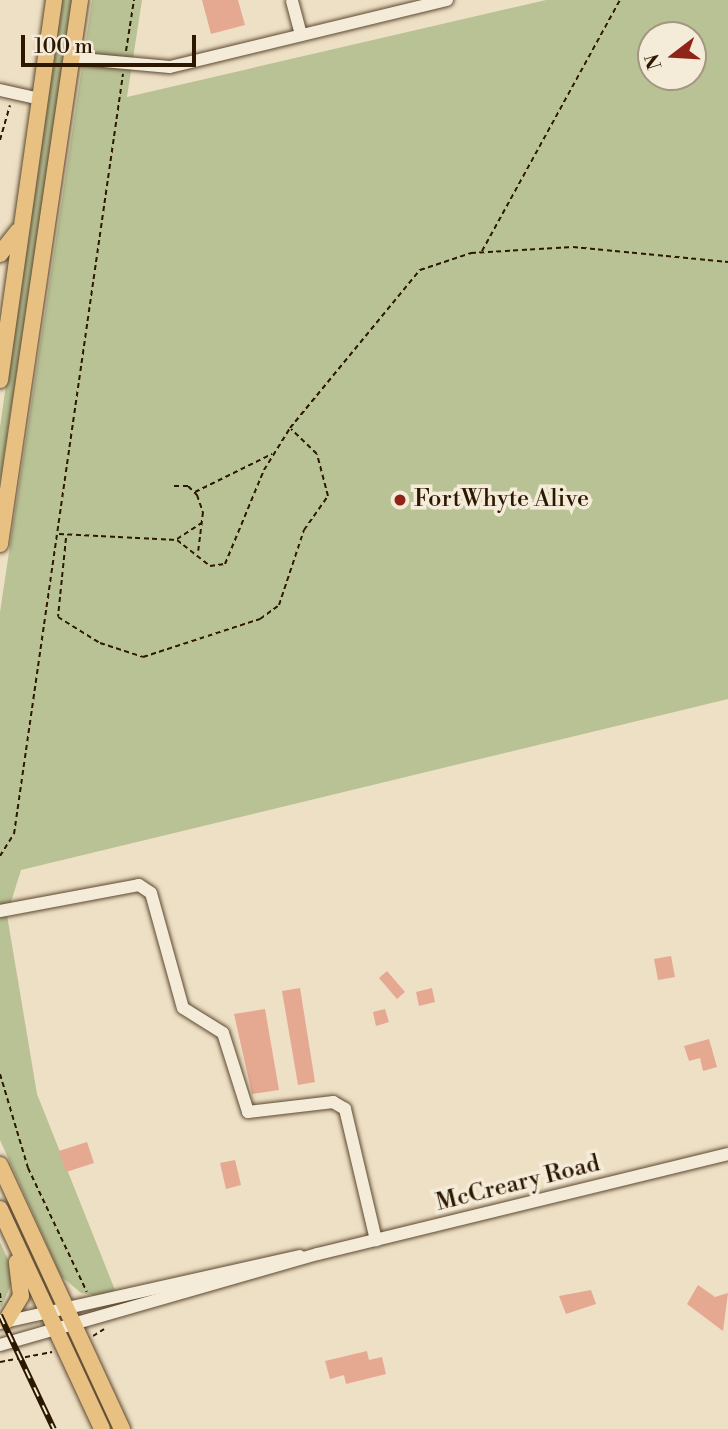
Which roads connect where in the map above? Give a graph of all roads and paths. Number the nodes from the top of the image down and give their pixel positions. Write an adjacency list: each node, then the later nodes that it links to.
1 (54, 0): 11 (main road)
2 (80, 0): 8 (main road)
3 (134, 0): 9 (path)
4 (447, 0): 7 (street)
5 (620, 0): 14 (path)
6 (292, 1): 7 (street)
7 (301, 35): 9 (street)
8 (71, 58): 9 (street); 28 (main road)
9 (124, 65): 25 (path)
10 (6, 91): 11 (street); 12 (path)
11 (40, 99): 13 (main road)
12 (0, 140)
13 (22, 223): 15 (main road); 18 (main road)
14 (481, 252): 16 (path); 20 (path)
15 (0, 254)
16 (728, 262)
17 (0, 276): 18 (main road)
18 (11, 302): 19 (main road)
19 (0, 380)
20 (290, 428): 21 (path); 26 (path)
21 (275, 452): 23 (path); 29 (path)
22 (174, 486): 23 (path)
23 (195, 492): 24 (path)
24 (202, 523): 27 (path); 29 (path)
25 (58, 534): 26 (path); 30 (path)
26 (66, 536): 27 (path)
27 (177, 540): 29 (path)
28 (0, 544)
29 (198, 552)
30 (0, 856)
31 (0, 911): 36 (street)
32 (0, 1074): 38 (path)
33 (728, 1154): 36 (street, McCreary Road)
34 (0, 1165): 39 (main road)
35 (0, 1211): 40 (main road); 41 (main road)
36 (376, 1240): 37 (street, McCreary Road)
37 (318, 1254): 39 (street, McCreary Road); 42 (street, McCreary Road)
38 (89, 1296)
39 (67, 1310): 40 (street, McCreary Road); 42 (main road)
40 (49, 1313): 41 (street, McCreary Road); 43 (main road)
41 (3, 1322)
42 (75, 1327): 43 (street, McCreary Road); 48 (main road)
43 (56, 1332): 44 (street, McCreary Road); 47 (main road)
44 (0, 1345)
45 (49, 1353): 46 (path)
46 (0, 1362)
47 (102, 1429)
48 (122, 1429)

